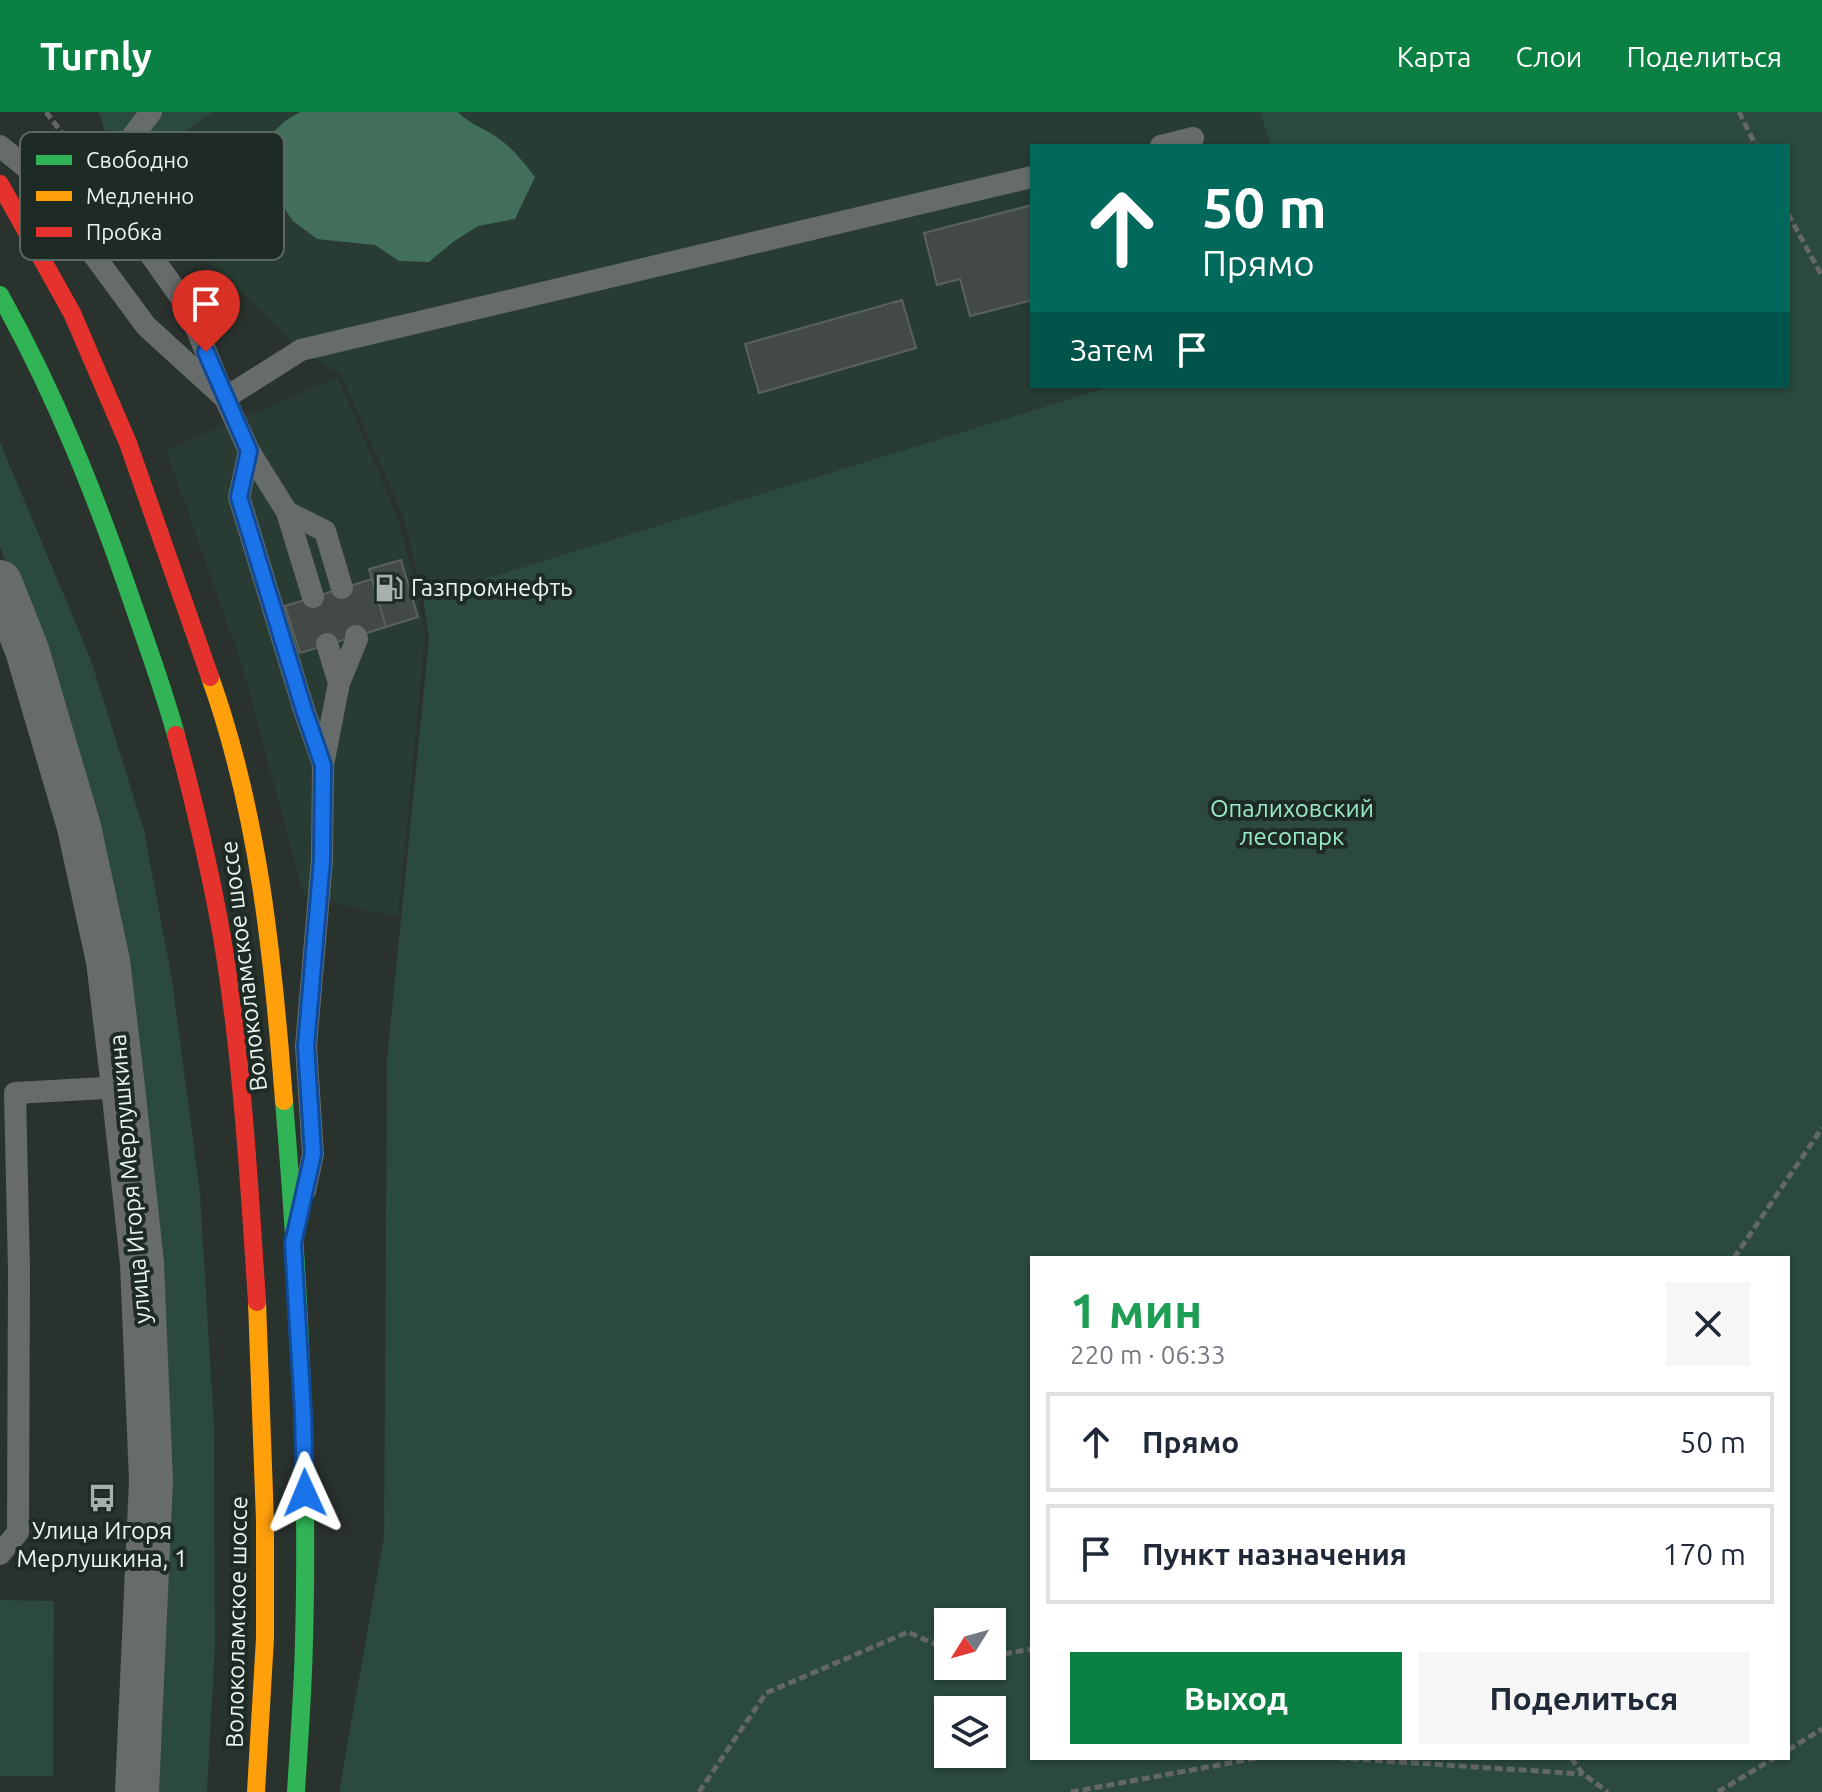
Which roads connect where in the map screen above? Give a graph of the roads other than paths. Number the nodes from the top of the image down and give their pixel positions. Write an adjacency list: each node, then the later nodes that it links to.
1 (151, 112): 2 (lane)
2 (136, 132)
3 (1193, 138): 4 (lane)
4 (1169, 144)
5 (0, 146): 6 (lane)
6 (20, 162)
7 (1030, 177): 14 (lane)
8 (0, 184): 9 (main road, Волоколамское шоссе)
9 (20, 220)
10 (42, 260): 27 (main road, Волоколамское шоссе)
11 (97, 260): 14 (lane)
12 (154, 260): 14 (lane)
13 (0, 295): 31 (main road, Волоколамское шоссе)
14 (225, 398): 15 (lane)
15 (249, 451): 16 (lane); 24 (lane)
16 (287, 512): 18 (lane); 19 (lane)
17 (0, 582): 22 (street, улица Игоря Мерлушкина)
18 (342, 588)
19 (313, 597)
20 (356, 636): 23 (lane)
21 (327, 644): 23 (lane)
22 (14, 655): 25 (street, улица Игоря Мерлушкина)
23 (339, 683): 24 (lane)
24 (323, 765): 27 (lane)
25 (123, 1087): 26 (lane); 30 (street, улица Игоря Мерлушкина)
26 (8, 1094): 28 (lane)
27 (293, 1243): 32 (main road, Волоколамское шоссе)
28 (9, 1270): 29 (lane)
29 (0, 1554)
30 (137, 1792)
31 (256, 1792)
32 (296, 1792)

